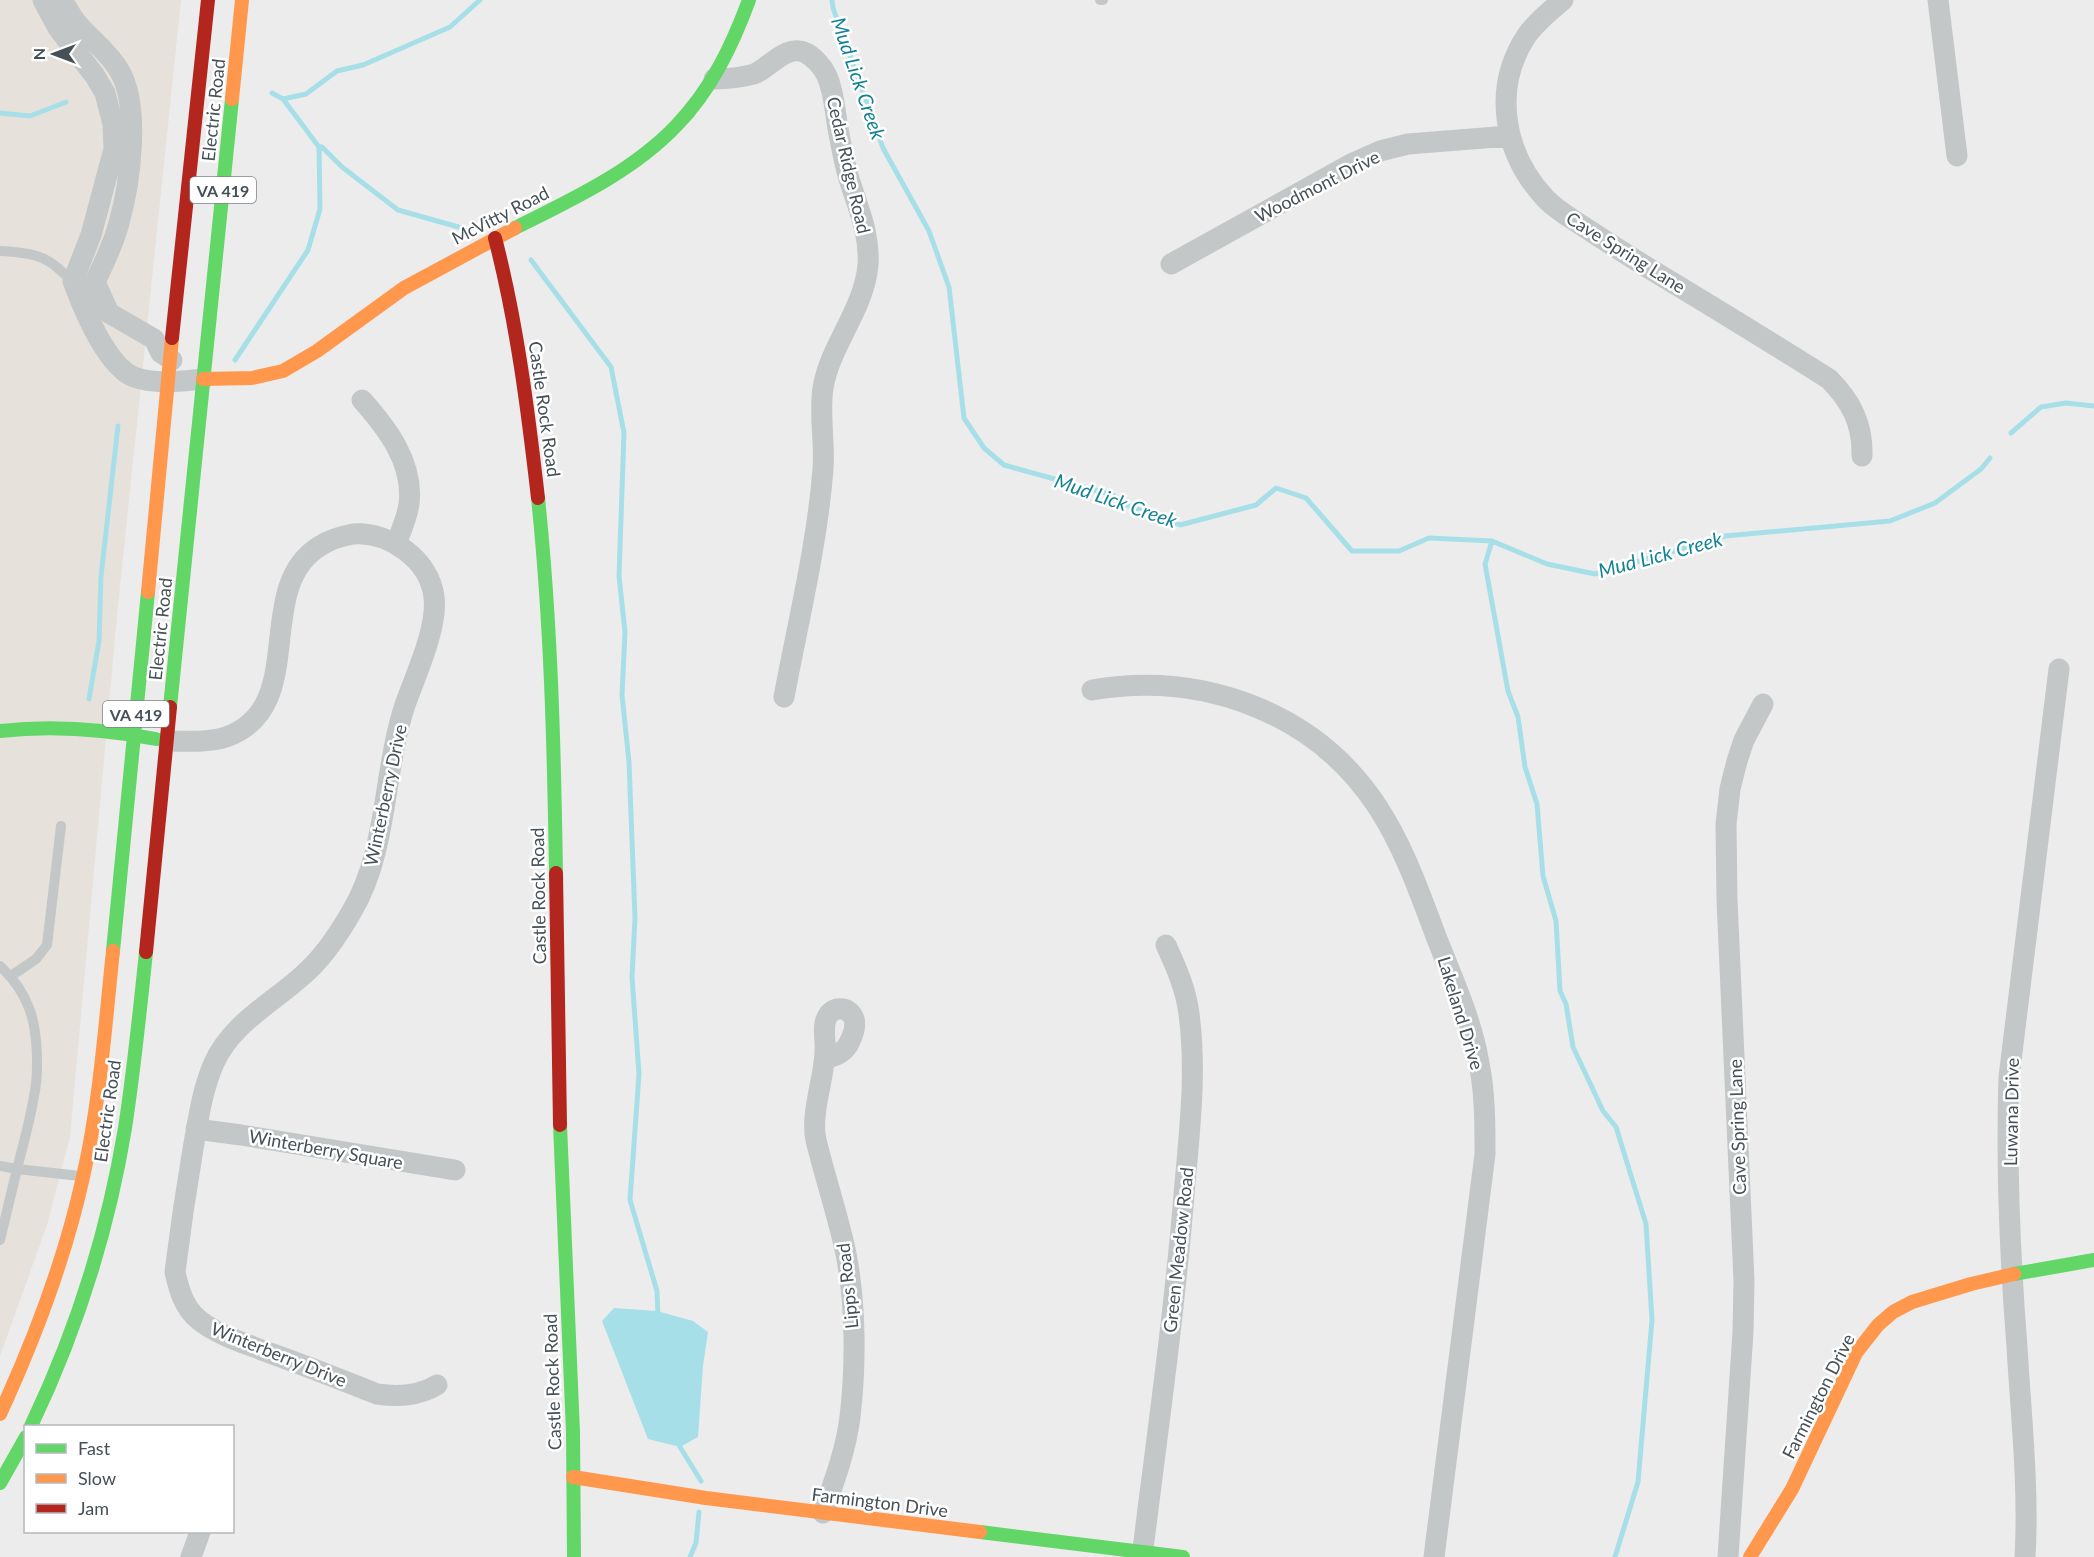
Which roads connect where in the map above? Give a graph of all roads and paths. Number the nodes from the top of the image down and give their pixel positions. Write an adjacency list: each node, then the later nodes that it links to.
1 (43, 0): 14 (street)
2 (62, 0): 15 (street)
3 (208, 0): 16 (street, Electric Road / VA 419)
4 (242, 0): 17 (street, Electric Road / VA 419)
5 (749, 0): 8 (street, McVitty Road)
6 (1563, 0): 9 (street, Cave Spring Lane)
7 (1938, 0): 10 (street)
8 (714, 79): 11 (street, McVitty Road); 24 (street, Cedar Ridge Road)
9 (1509, 136): 13 (street, Woodmont Drive); 20 (street, Cave Spring Lane)
10 (1957, 156)
11 (495, 238): 17 (street, McVitty Road); 46 (street, Castle Rock Road)
12 (0, 252): 14 (lane)
13 (1172, 264)
14 (73, 281): 15 (lane); 18 (street)
15 (95, 282): 16 (street)
16 (170, 359): 17 (street); 18 (street, Electric Road / VA 419)
17 (203, 379): 18 (street); 28 (street, Electric Road / VA 419)
18 (167, 382): 27 (street, Electric Road / VA 419)
19 (362, 400): 21 (street)
20 (1862, 456)
21 (396, 544): 28 (street, Winterberry Drive); 34 (street, Winterberry Drive)
22 (2060, 669): 41 (street, Luwana Drive)
23 (1092, 690): 54 (street, Lakeland Drive)
24 (784, 697)
25 (1763, 704): 55 (street, Cave Spring Lane)
26 (0, 731): 27 (street)
27 (134, 734): 28 (street); 38 (street, Electric Road / VA 419)
28 (167, 741): 44 (street, Electric Road / VA 419)
29 (61, 826): 32 (lane)
30 (1166, 945): 50 (street, Green Meadow Road)
31 (0, 966): 32 (lane)
32 (11, 976): 36 (lane)
33 (825, 1058): 48 (street, Lipps Road)
34 (196, 1129): 37 (street, Winterberry Square); 42 (street, Winterberry Drive)
35 (0, 1166): 36 (lane)
36 (17, 1169): 38 (lane); 39 (lane)
37 (455, 1170)
38 (83, 1176): 43 (street, Electric Road / VA 419)
39 (0, 1240)
40 (2094, 1260): 41 (street, Farmington Drive)
41 (2013, 1274): 56 (street, Farmington Drive); 57 (street, Luwana Drive)
42 (437, 1385)
43 (0, 1414)
44 (31, 1425)
45 (24, 1441): 47 (street)
46 (573, 1477): 48 (street, Farmington Drive); 52 (street, Castle Rock Road)
47 (0, 1483)
48 (823, 1513): 50 (street, Farmington Drive)
49 (200, 1533): 51 (street)
50 (1143, 1555): 53 (street, Farmington Drive)
51 (191, 1557)
52 (574, 1557)
53 (1183, 1557)
54 (1434, 1557)
55 (1728, 1557)
56 (1750, 1557)
57 (2025, 1557)

